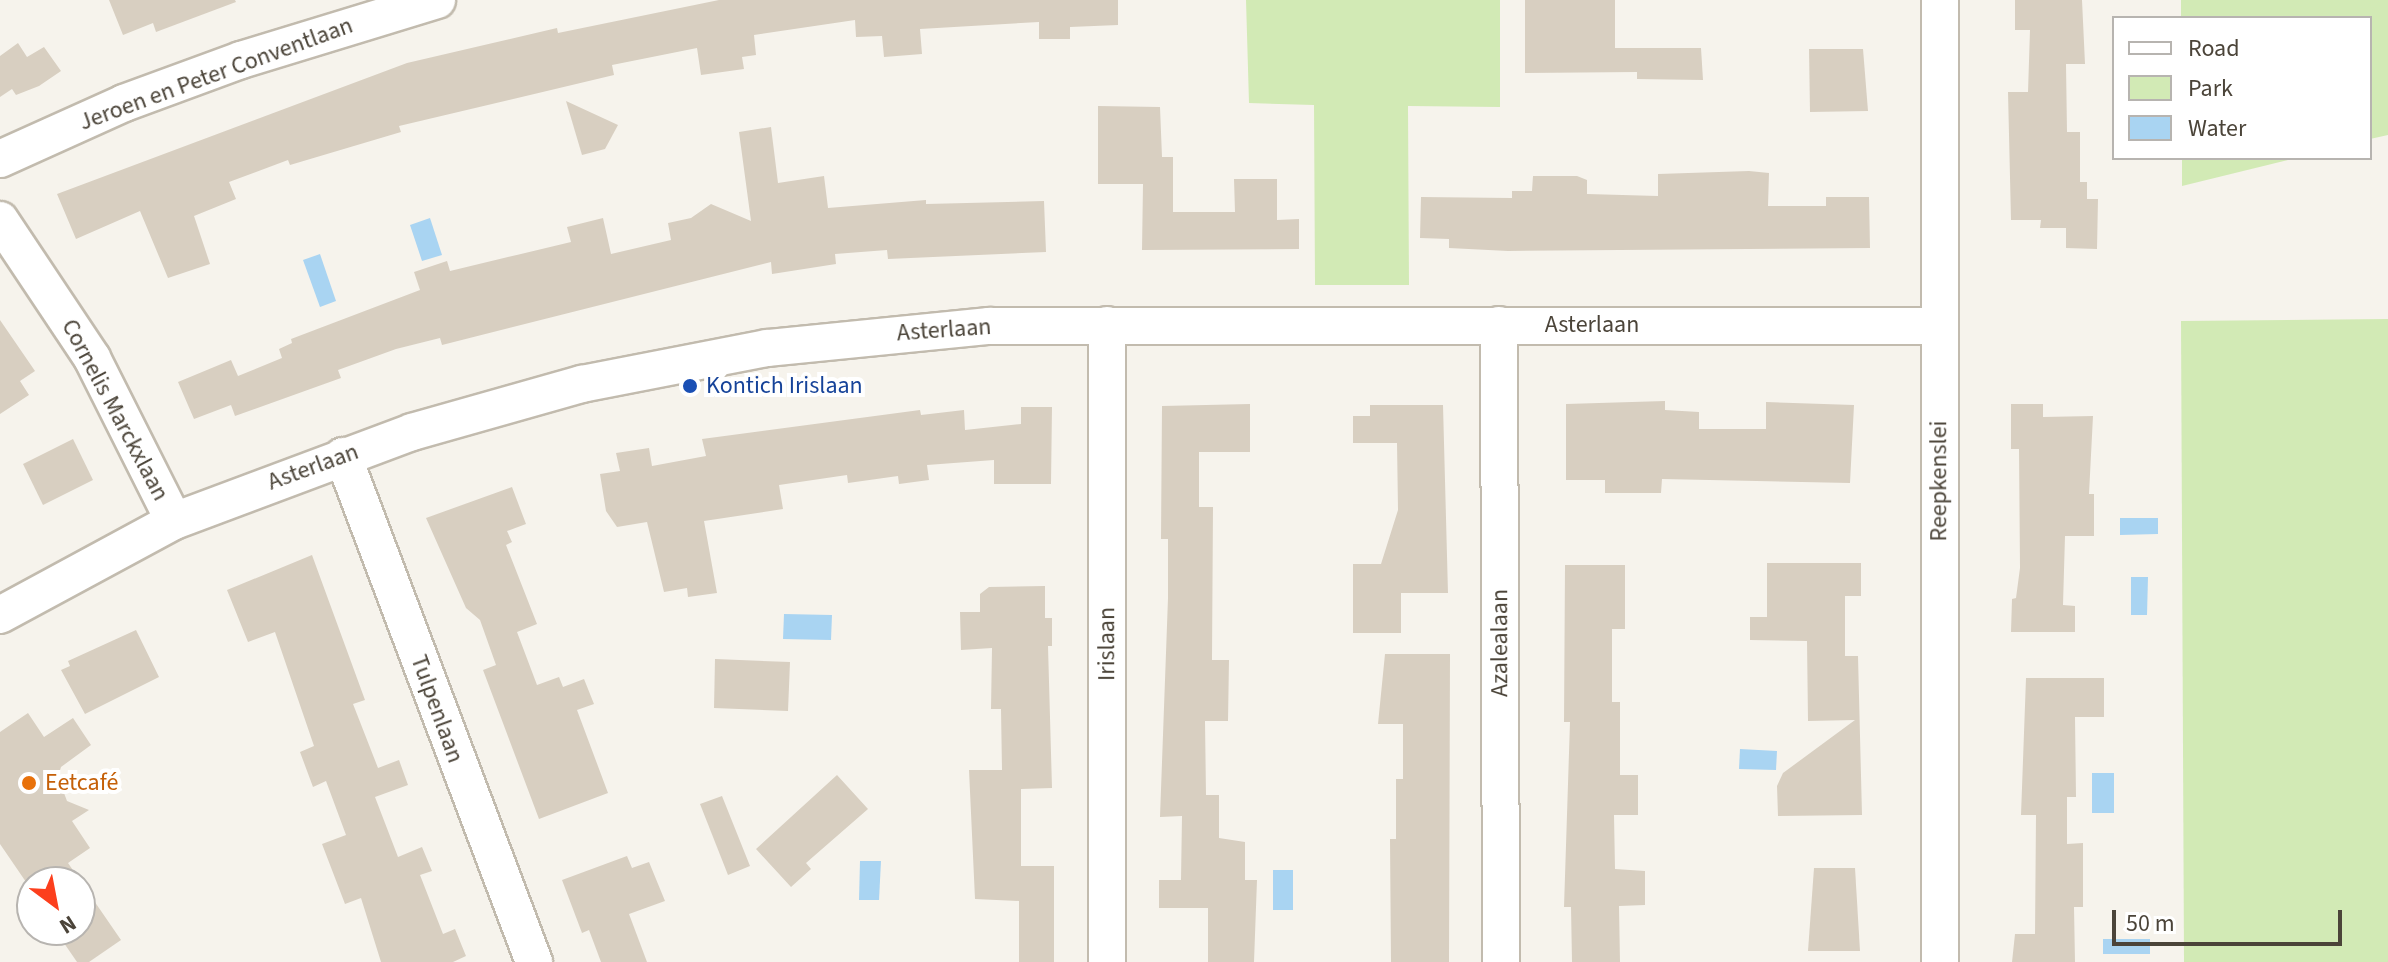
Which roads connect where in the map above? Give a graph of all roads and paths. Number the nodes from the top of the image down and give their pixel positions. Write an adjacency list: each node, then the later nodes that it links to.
1 (437, 0): 3 (street, Jeroen en Peter Conventlaan)
2 (1940, 0): 7 (street, Reepkenslei)
3 (0, 159)
4 (0, 220): 9 (street, Cornelis Marckxlaan)
5 (1107, 325): 6 (street, Asterlaan); 8 (street, Asterlaan); 12 (street, Irislaan)
6 (1499, 325): 7 (street, Asterlaan); 13 (street, Azalealaan)
7 (1938, 326): 14 (street, Reepkenslei)
8 (343, 456): 9 (street, Asterlaan); 11 (street, Tulpenlaan)
9 (174, 521): 10 (street, Asterlaan)
10 (0, 615)
11 (534, 962)
12 (1107, 962)
13 (1501, 962)
14 (1940, 962)

